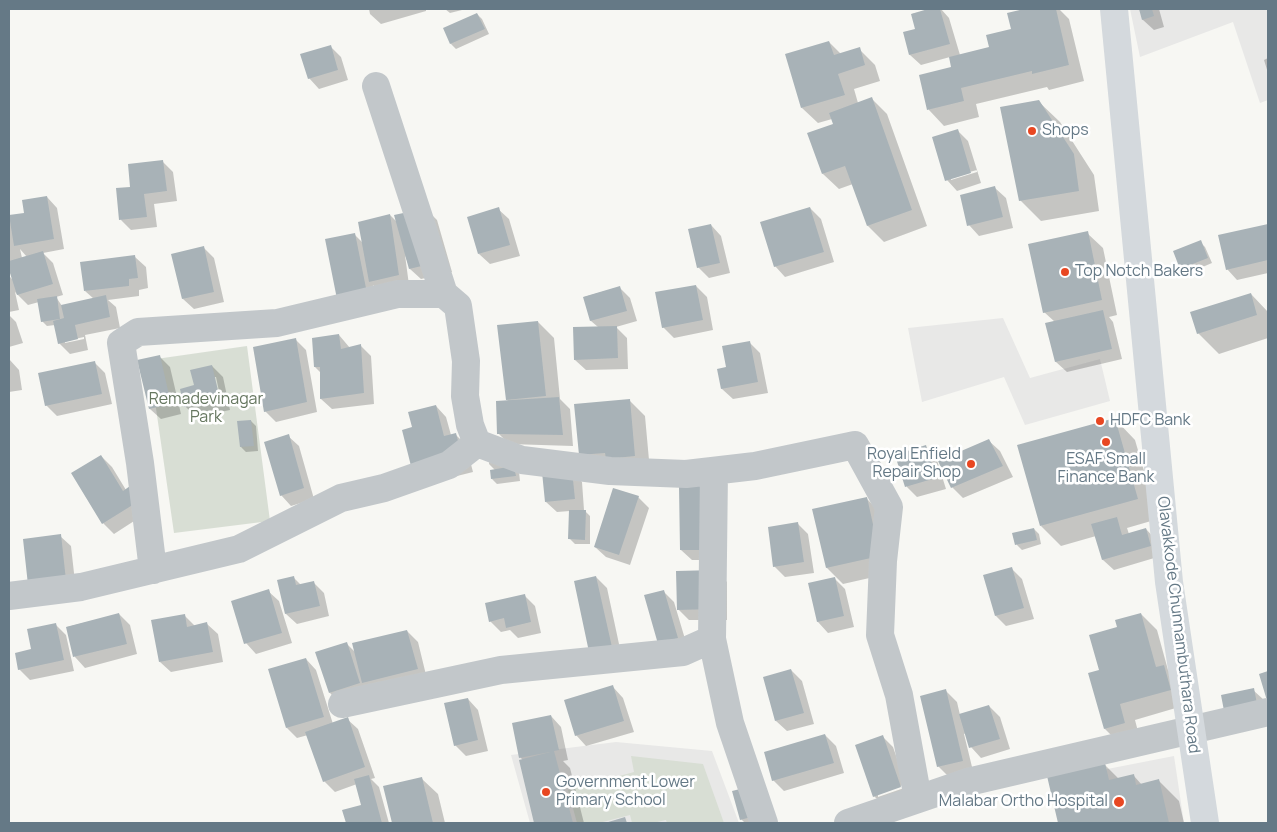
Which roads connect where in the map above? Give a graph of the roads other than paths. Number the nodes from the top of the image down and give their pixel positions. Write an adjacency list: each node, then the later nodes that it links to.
1 (1114, 9): 11 (main road, Olavakkode Chunnambuthara Road)
2 (376, 86): 3 (street)
3 (444, 294): 4 (street); 6 (street)
4 (477, 443): 5 (street); 6 (street)
5 (714, 471): 8 (street); 12 (street)
6 (153, 570): 7 (street)
7 (10, 592)
8 (712, 639): 9 (street); 13 (street)
9 (342, 704)
10 (1268, 712): 11 (street)
11 (1190, 729): 12 (street); 15 (main road, Olavakkode Chunnambuthara Road)
12 (918, 799): 14 (street)
13 (764, 823)
14 (848, 823)
15 (1205, 823)

